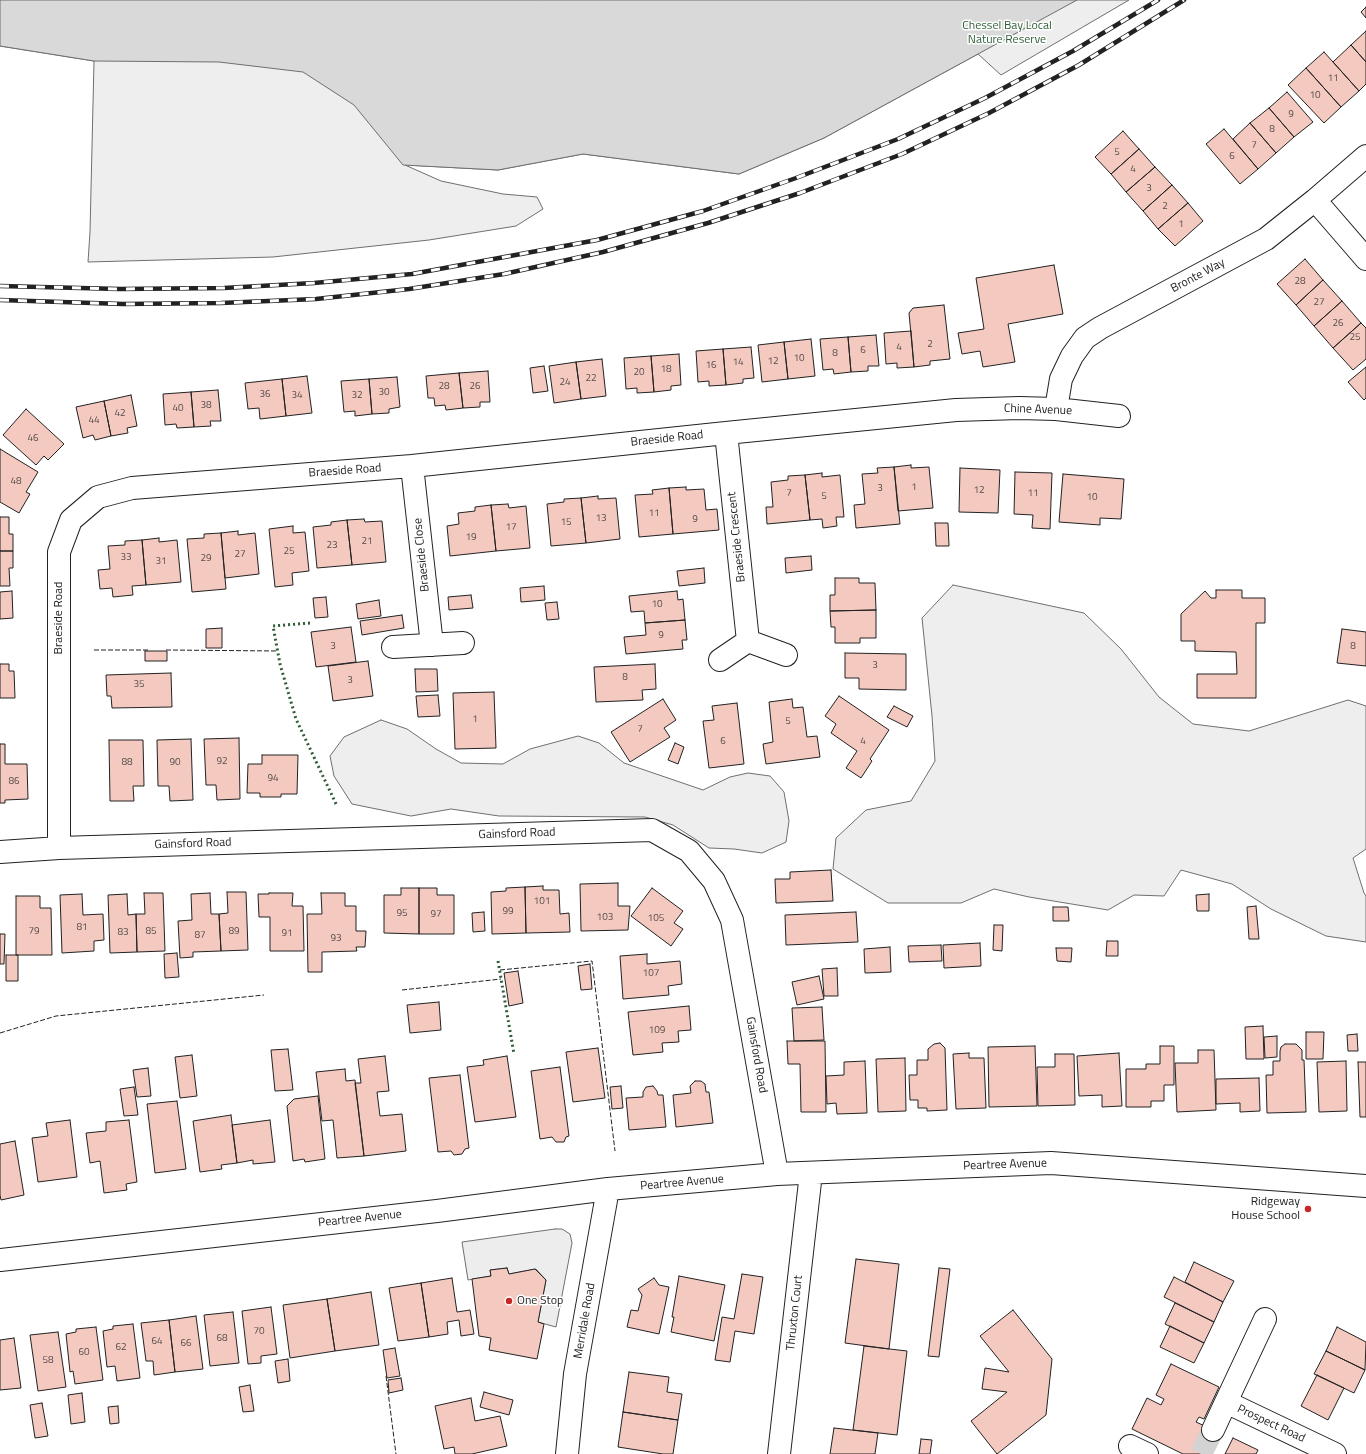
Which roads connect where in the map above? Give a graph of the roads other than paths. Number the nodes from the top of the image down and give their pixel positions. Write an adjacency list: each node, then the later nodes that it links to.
1 (1366, 156): 2 (street, Bronte Way)
2 (1315, 200): 3 (street); 4 (street, Bronte Way)
3 (1366, 259)
4 (1056, 409): 5 (street, Chine Avenue); 6 (street, Chine Avenue)
5 (956, 410): 7 (street, Braeside Road)
6 (1119, 416)
7 (726, 433): 8 (street, Braeside Road); 9 (street, Braeside Crescent)
8 (412, 466): 11 (street, Braeside Close); 15 (street, Braeside Road)
9 (748, 641): 13 (street); 14 (street)
10 (463, 643): 11 (street)
11 (432, 645): 12 (street)
12 (393, 647)
13 (786, 655)
14 (720, 660)
15 (59, 848): 16 (street, Gainsford Road); 18 (street, Gainsford Road)
16 (0, 852)
17 (811, 1173): 18 (street, Peartree Avenue); 19 (street, Peartree Avenue); 26 (street, Thruxton Court)
18 (777, 1174): 20 (street, Peartree Avenue)
19 (1366, 1186)
20 (608, 1189): 21 (street, Peartree Avenue); 25 (street, Merridale Road)
21 (0, 1260)
22 (1265, 1319): 23 (street, Prospect Road)
23 (1226, 1402): 24 (street); 27 (street, Prospect Road)
24 (1213, 1430)
25 (567, 1454)
26 (779, 1454)
27 (1334, 1454)

